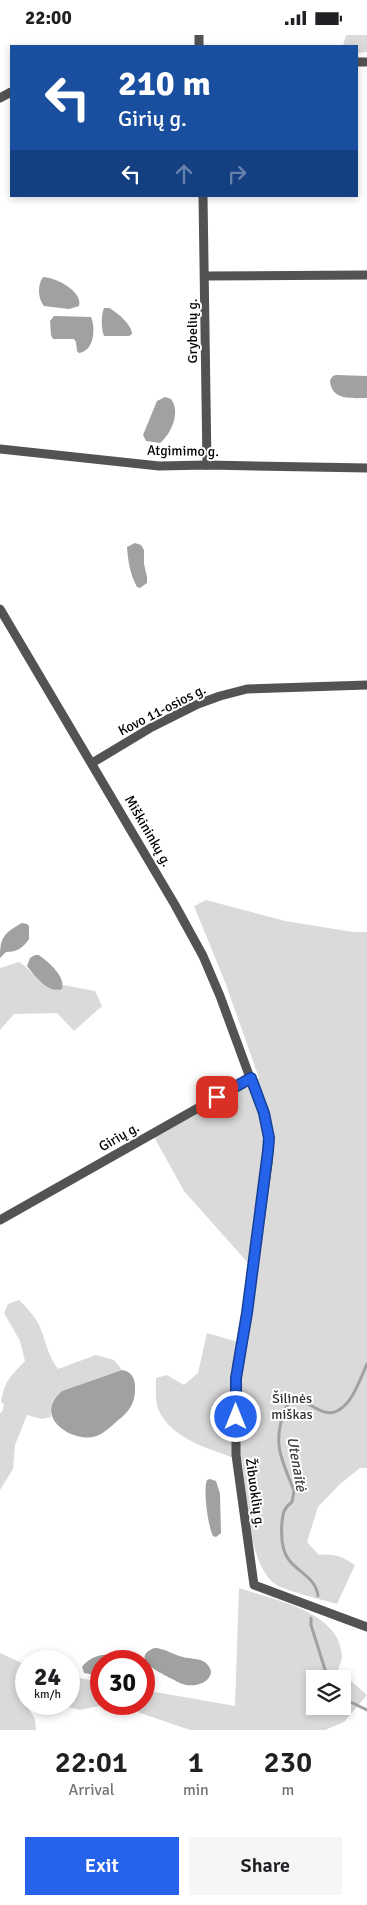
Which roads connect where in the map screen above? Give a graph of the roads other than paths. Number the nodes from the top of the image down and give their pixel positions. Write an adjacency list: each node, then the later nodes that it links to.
1 (203, 197): 3 (street, Grybelių g.)
2 (367, 275): 3 (street)
3 (205, 276): 5 (street, Grybelių g.)
4 (0, 449): 5 (street, Atgimimo g.)
5 (206, 465): 6 (street, Atgimimo g.)
6 (367, 468)
7 (0, 609): 9 (street, Miškininkų g.)
8 (367, 685): 9 (street, Kovo 11-osios g.)
9 (92, 763): 10 (street, Miškininkų g.)
10 (251, 1078): 11 (street, Girių g.); 12 (street, Žibuoklių g.)
11 (0, 1221)
12 (367, 1627)

